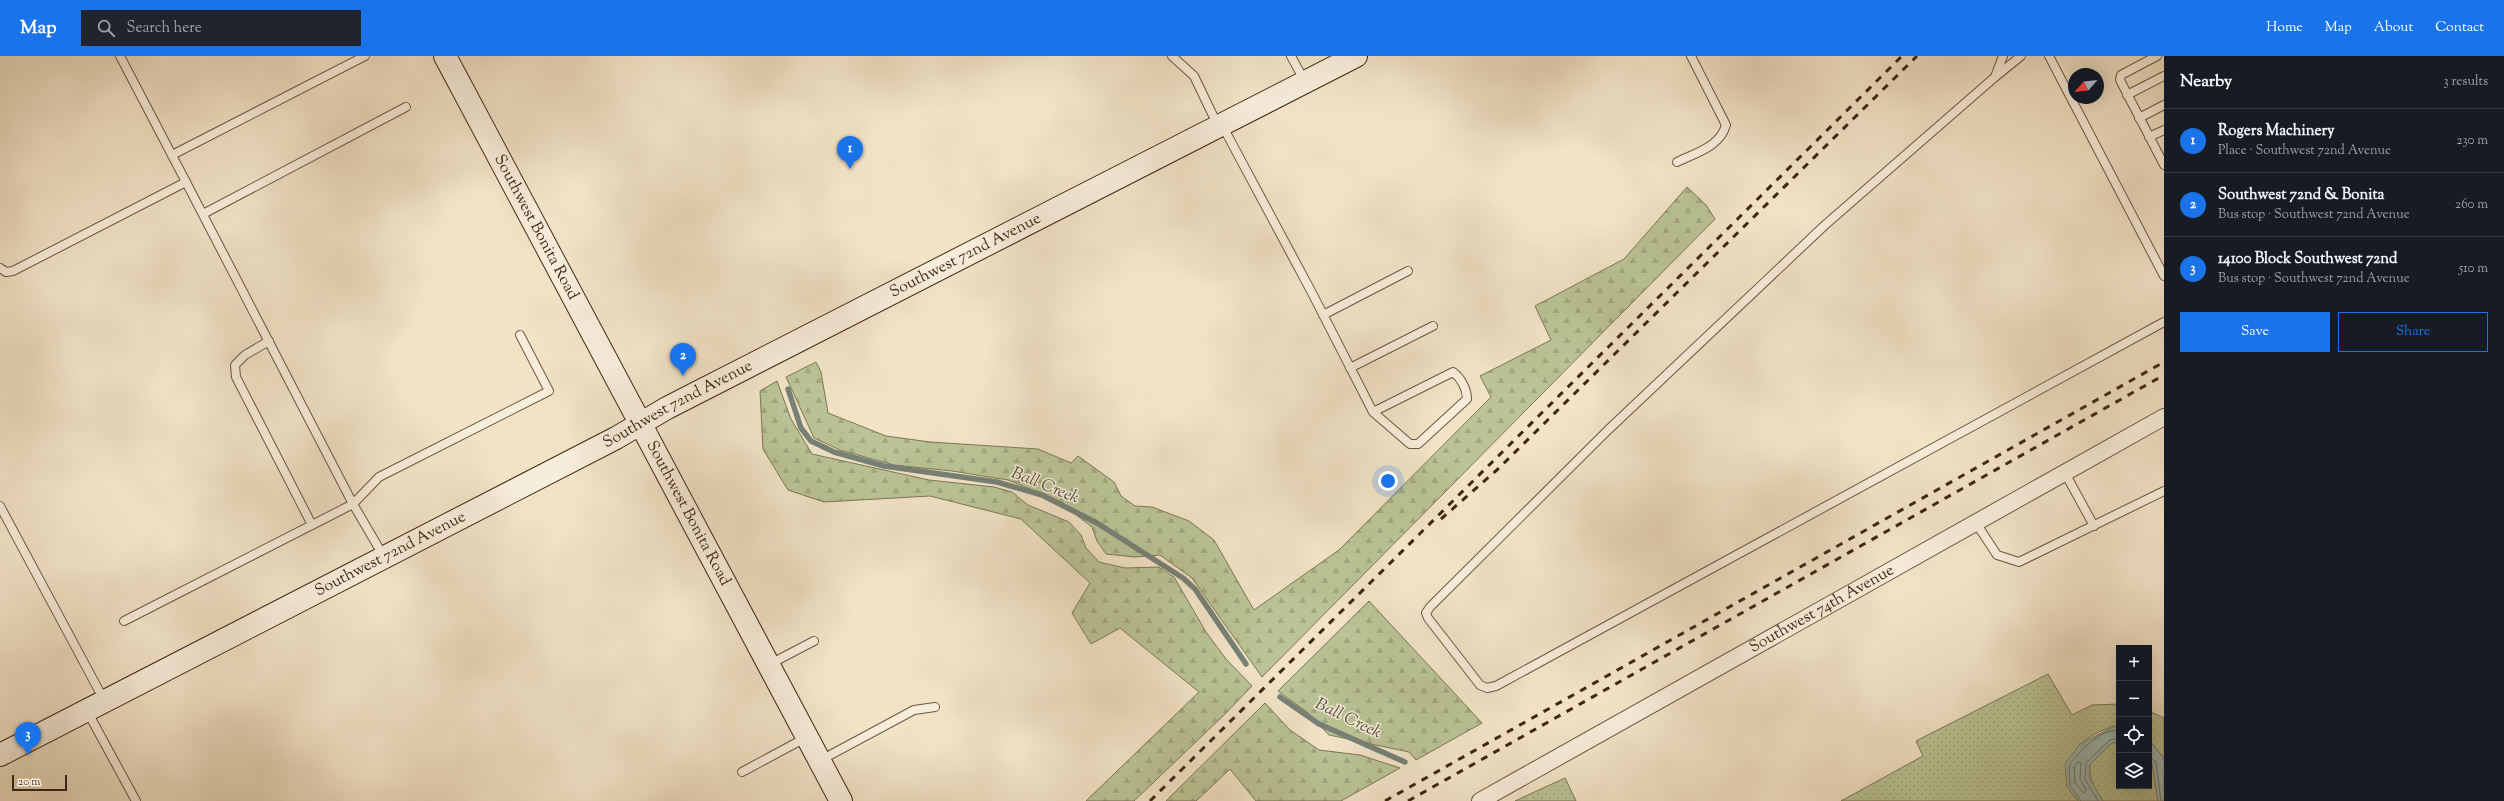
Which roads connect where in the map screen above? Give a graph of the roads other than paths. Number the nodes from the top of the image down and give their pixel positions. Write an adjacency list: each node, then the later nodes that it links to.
1 (120, 56): 23 (lane)
2 (365, 56): 23 (lane)
3 (444, 56): 39 (main road, Southwest Bonita Road)
4 (1172, 56): 19 (lane)
5 (1291, 56): 14 (lane)
6 (1356, 56): 14 (main road, Southwest 72nd Avenue)
7 (1692, 56): 24 (lane)
8 (2003, 56): 13 (lane)
9 (2021, 56): 13 (lane)
10 (2049, 56): 30 (lane)
11 (2157, 56): 15 (lane)
12 (2164, 76): 15 (lane)
13 (1995, 77): 32 (lane)
14 (1305, 82): 19 (main road, Southwest 72nd Avenue)
15 (2127, 95): 18 (lane)
16 (2164, 105): 18 (lane)
17 (406, 107): 27 (lane)
18 (2139, 118): 21 (lane)
19 (1220, 126): 31 (lane); 39 (main road, Southwest 72nd Avenue)
20 (2164, 130): 21 (lane)
21 (2149, 137): 22 (lane)
22 (2161, 153): 25 (lane)
23 (172, 155): 26 (lane)
24 (1677, 162)
25 (2164, 165)
26 (186, 182): 27 (lane); 28 (lane)
27 (202, 214): 35 (lane)
28 (0, 270)
29 (1408, 272): 31 (lane)
30 (2164, 276)
31 (1323, 315): 36 (lane)
32 (2164, 322)
33 (1433, 326): 36 (lane)
34 (520, 335): 42 (lane)
35 (269, 341): 42 (lane); 45 (lane)
36 (1350, 368): 37 (lane)
37 (1373, 412): 37 (lane)
38 (2164, 417): 40 (street, Southwest 74th Avenue)
39 (641, 423): 47 (main road, Southwest 72nd Avenue); 50 (main road, Southwest Bonita Road)
40 (2065, 473): 44 (street, Southwest 74th Avenue); 46 (lane)
41 (2164, 491): 46 (lane)
42 (353, 504): 45 (lane); 47 (lane)
43 (0, 506): 51 (lane)
44 (1976, 523): 46 (lane); 59 (street, Southwest 74th Avenue)
45 (312, 525): 48 (lane)
46 (2094, 526)
47 (384, 557): 51 (main road, Southwest 72nd Avenue)
48 (124, 620)
49 (814, 641): 50 (lane)
50 (769, 664): 53 (main road, Southwest Bonita Road)
51 (95, 706): 54 (main road, Southwest 72nd Avenue); 57 (lane)
52 (935, 707): 55 (lane)
53 (807, 737): 55 (main road, Southwest Bonita Road); 56 (lane)
54 (0, 755)
55 (820, 760): 58 (main road, Southwest Bonita Road)
56 (742, 772)
57 (136, 801)
58 (841, 801)
59 (1480, 801)

